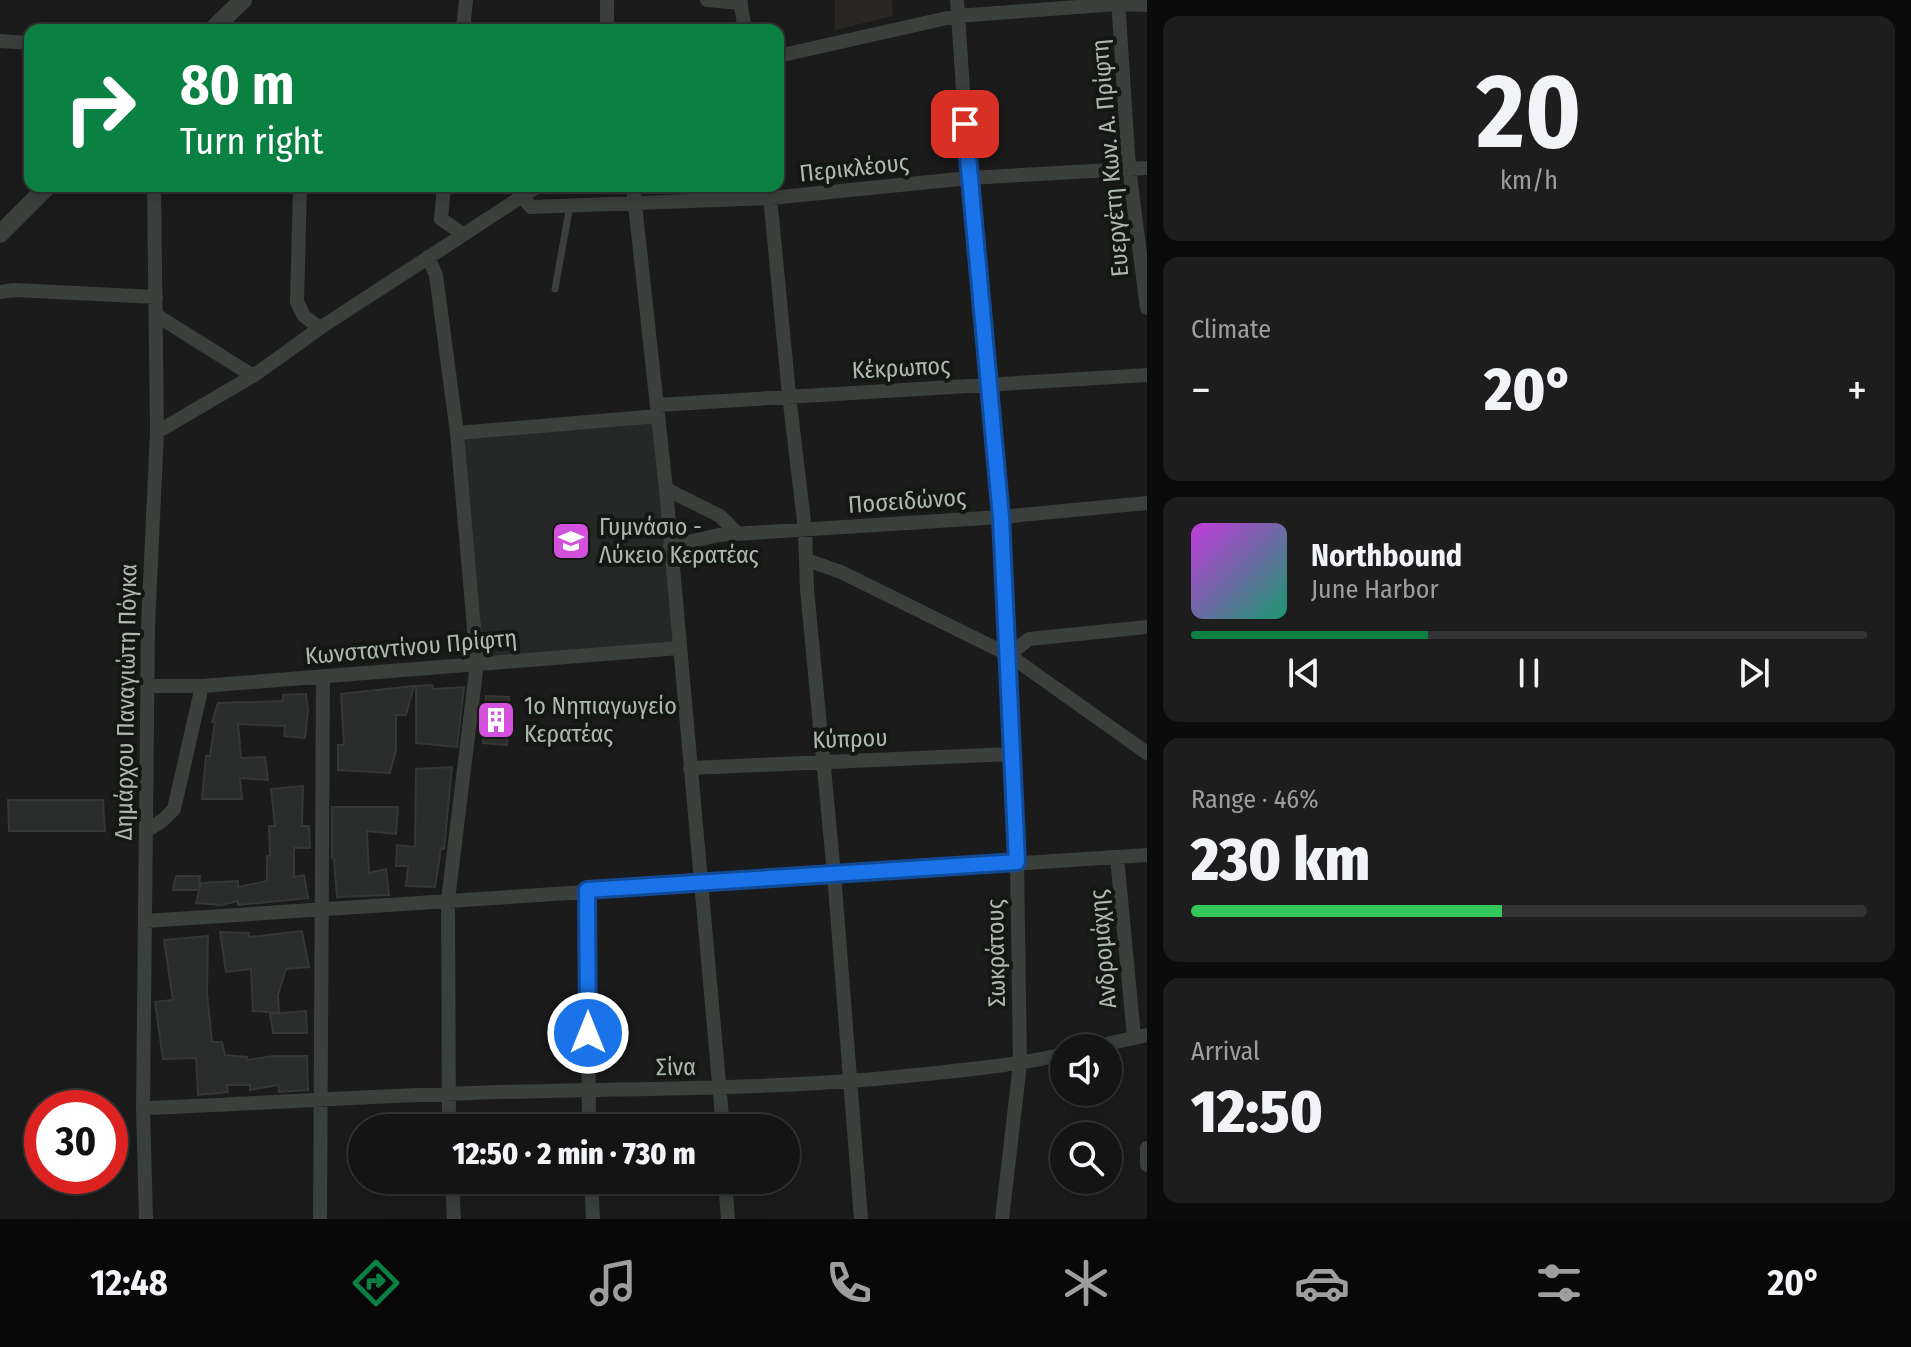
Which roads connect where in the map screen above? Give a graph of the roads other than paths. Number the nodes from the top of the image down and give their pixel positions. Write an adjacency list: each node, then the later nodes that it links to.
1 (243, 0): 10 (street)
2 (466, 0): 11 (street)
3 (607, 0): 12 (street)
4 (707, 0): 6 (street)
5 (957, 0): 9 (street, Σωκράτους)
6 (741, 2): 13 (street)
7 (1118, 2): 8 (street); 9 (street); 17 (street, Ευεργέτη Κων. Α. Πρίφτη)
8 (1147, 5)
9 (956, 16): 16 (street); 19 (street, Σωκράτους)
10 (218, 24)
11 (464, 24)
12 (607, 24)
13 (744, 24)
14 (0, 41): 15 (street)
15 (24, 43)
16 (784, 55)
17 (1129, 168): 18 (street, Περικλέους); 19 (street, Περικλέους); 37 (street, Ευεργέτη Κων. Α. Πρίφτη)
18 (1147, 168)
19 (969, 178): 20 (street, Περικλέους); 42 (street, Σωκράτους)
20 (784, 191)
21 (42, 192): 31 (street)
22 (154, 192): 36 (street, Δημάρχου Παναγιώτη Πόγκα)
23 (300, 192): 39 (street)
24 (443, 192): 32 (street)
25 (529, 192): 28 (street)
26 (634, 192): 29 (street)
27 (770, 192): 29 (street, Περικλέους); 43 (street)
28 (522, 197): 30 (street, Περικλέους); 32 (street)
29 (635, 202): 30 (street, Περικλέους); 44 (street)
30 (570, 205): 34 (lane)
31 (0, 234)
32 (463, 234): 33 (street)
33 (428, 257): 39 (street); 46 (street)
34 (555, 289)
35 (0, 292): 36 (street)
36 (156, 297): 38 (street, Δημάρχου Παναγιώτη Πόγκα)
37 (1147, 308)
38 (156, 315): 41 (street); 45 (street, Δημάρχου Παναγιώτη Πόγκα)
39 (320, 328): 41 (street)
40 (1147, 375): 42 (street, Κέκρωπος)
41 (253, 376): 45 (street)
42 (988, 385): 43 (street, Κέκρωπος); 49 (street, Σωκράτους)
43 (789, 395): 44 (street, Κέκρωπος); 50 (street)
44 (658, 410): 46 (street, Κέκρωπος); 47 (street)
45 (157, 432): 59 (street, Δημάρχου Παναγιώτη Πόγκα)
46 (457, 433): 57 (street)
47 (666, 489): 51 (street); 52 (street)
48 (1147, 503): 49 (street, Ποσειδώνος)
49 (1001, 517): 50 (street, Ποσειδώνος); 56 (street, Σωκράτους)
50 (805, 530): 51 (street, Ποσειδώνος); 53 (street)
51 (737, 533): 52 (street, Ποσειδώνος)
52 (670, 546): 55 (street)
53 (807, 560): 56 (street); 63 (street)
54 (1147, 627): 56 (street)
55 (679, 648): 57 (street, Κωνσταντίνου Πρίφτη); 64 (street)
56 (1009, 655): 61 (street); 62 (street, Σωκράτους)
57 (477, 663): 58 (street, Κωνσταντίνου Πρίφτη); 72 (street)
58 (323, 677): 60 (street, Κωνσταντίνου Πρίφτη); 73 (street)
59 (147, 686): 60 (street, Κωνσταντίνου Πρίφτη); 65 (street, Δημάρχου Παναγιώτη Πόγκα)
60 (202, 686): 65 (street)
61 (1147, 753)
62 (1012, 754): 63 (street, Κύπρου); 68 (street, Σωκράτους)
63 (823, 762): 64 (street, Κύπρου); 69 (street)
64 (690, 768): 70 (street)
65 (146, 831): 74 (street, Δημάρχου Παναγιώτη Πόγκα)
66 (1147, 855): 67 (street)
67 (1117, 857): 68 (street); 75 (street, Ανδρομάχης)
68 (1017, 862): 69 (street); 77 (street, Σωκράτους)
69 (834, 874): 70 (street); 78 (street)
70 (701, 883): 71 (street); 79 (street)
71 (587, 890): 72 (street); 80 (street)
72 (448, 900): 73 (street); 81 (street)
73 (320, 909): 74 (street); 82 (street)
74 (145, 921): 83 (street, Δημάρχου Παναγιώτη Πόγκα)
75 (1140, 1036)
76 (1050, 1057): 77 (street, Σίνα)
77 (1020, 1064): 78 (street, Σίνα); 98 (street, Σωκράτους)
78 (849, 1083): 79 (street, Σίνα); 97 (street)
79 (721, 1088): 80 (street, Σίνα); 86 (street)
80 (588, 1090): 81 (street, Σίνα); 85 (street)
81 (448, 1092): 82 (street, Σίνα); 84 (street)
82 (320, 1101): 83 (street, Σίνα); 93 (street)
83 (143, 1108): 92 (street, Δημάρχου Παναγιώτη Πόγκα)
84 (449, 1114)
85 (589, 1114)
86 (722, 1114)
87 (1147, 1148): 88 (street)
88 (1147, 1165)
89 (453, 1194): 94 (street)
90 (592, 1194): 95 (street)
91 (726, 1194): 96 (street)
92 (146, 1219)
93 (320, 1219)
94 (454, 1219)
95 (593, 1219)
96 (728, 1219)
97 (861, 1219)
98 (1002, 1219)

